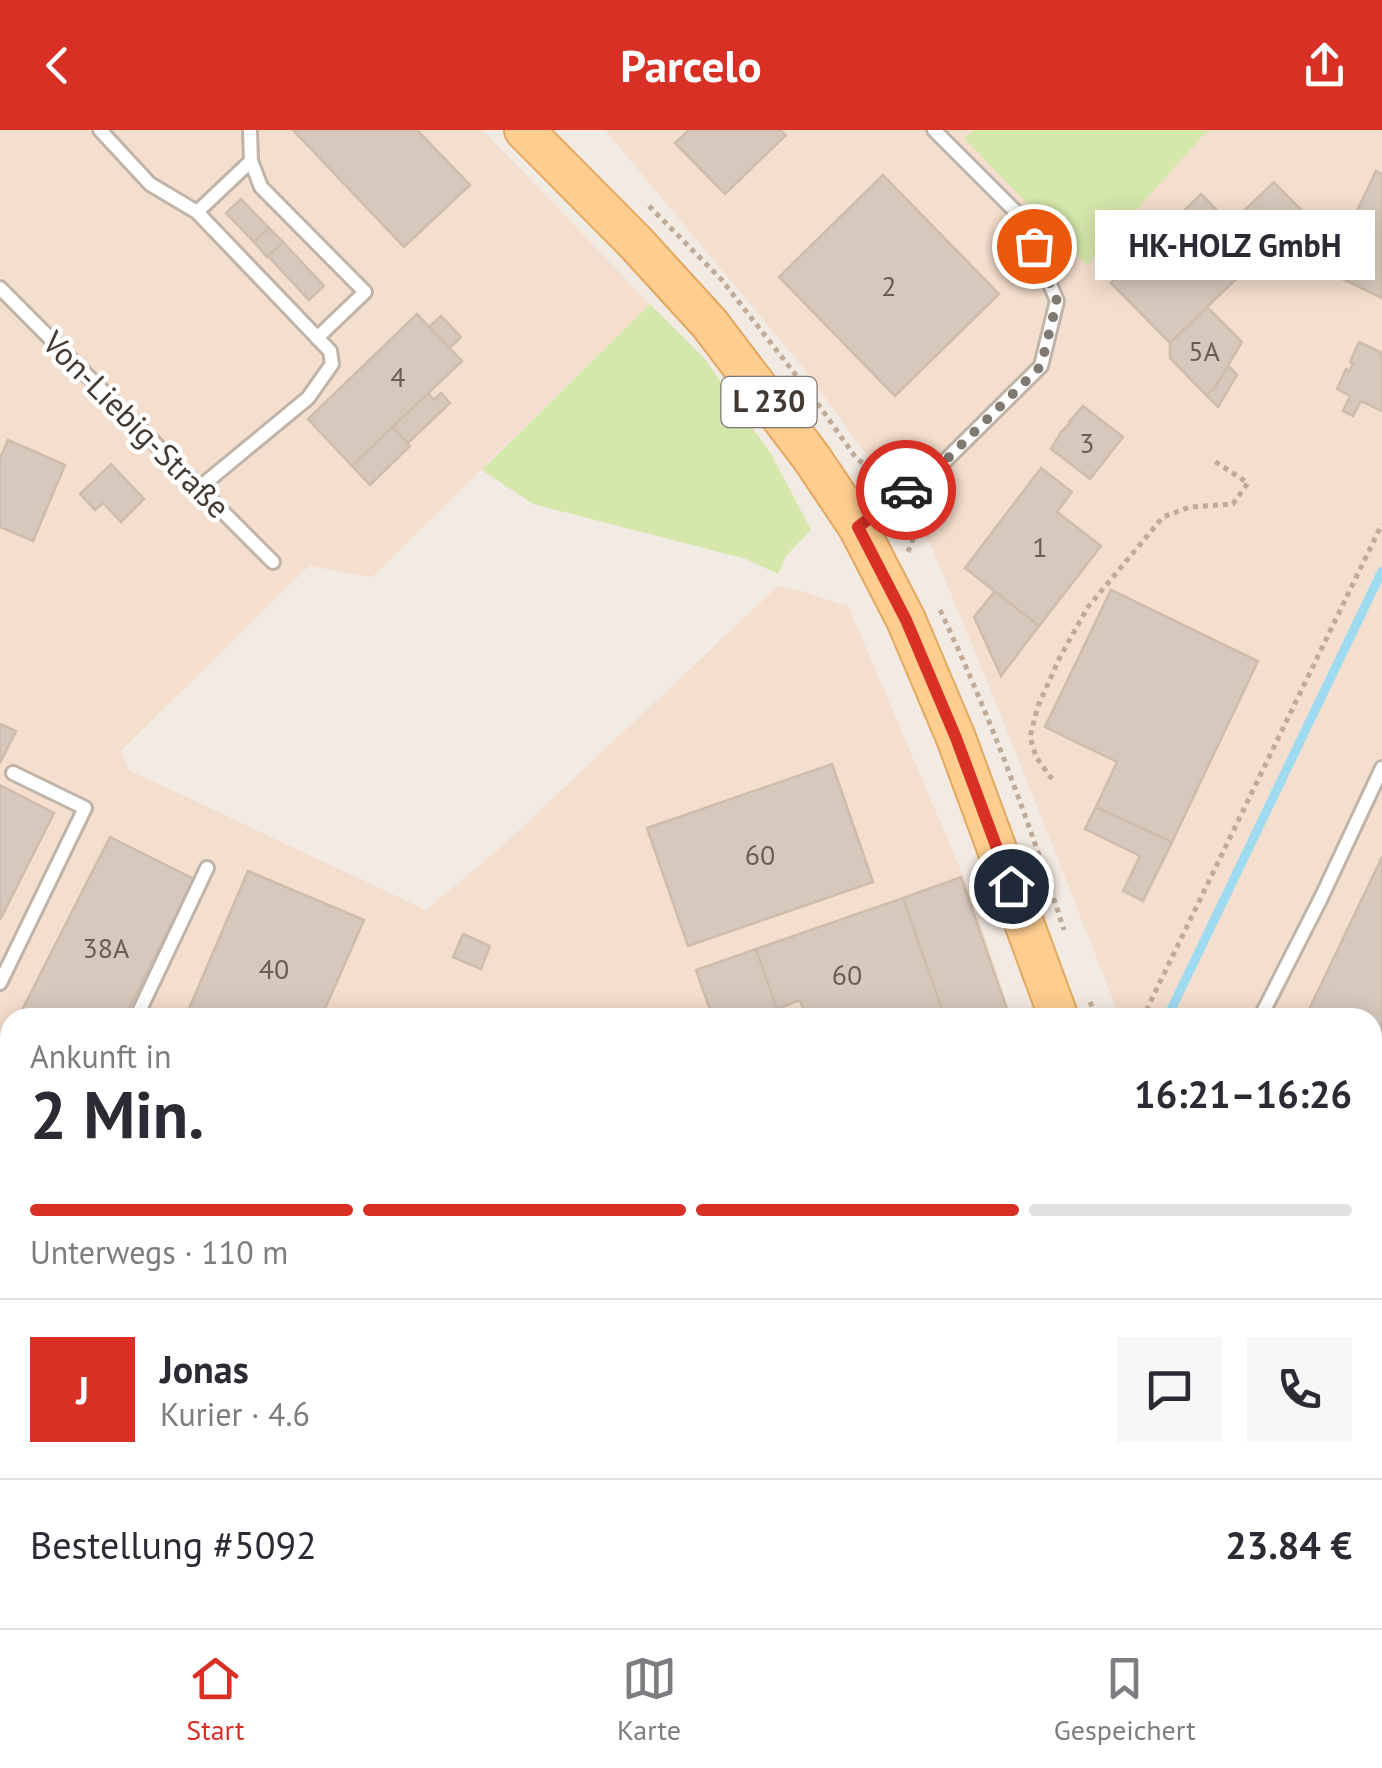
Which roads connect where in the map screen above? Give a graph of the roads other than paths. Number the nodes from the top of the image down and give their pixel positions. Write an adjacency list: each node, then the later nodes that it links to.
1 (100, 130): 6 (lane)
2 (250, 130): 5 (lane)
3 (524, 130): 10 (main road, L 230)
4 (934, 130): 10 (lane)
5 (252, 160): 6 (lane); 8 (lane)
6 (196, 212): 8 (lane)
7 (0, 288): 9 (lane, Von-Liebig-Straße)
8 (317, 338): 9 (lane)
9 (199, 488): 11 (lane, Von-Liebig-Straße)
10 (858, 527): 17 (main road, L 230)
11 (273, 562)
12 (1382, 768): 18 (lane)
13 (13, 773): 15 (lane)
14 (207, 868): 16 (lane)
15 (0, 983)
16 (141, 1008)
17 (1055, 1008)
18 (1265, 1008)

